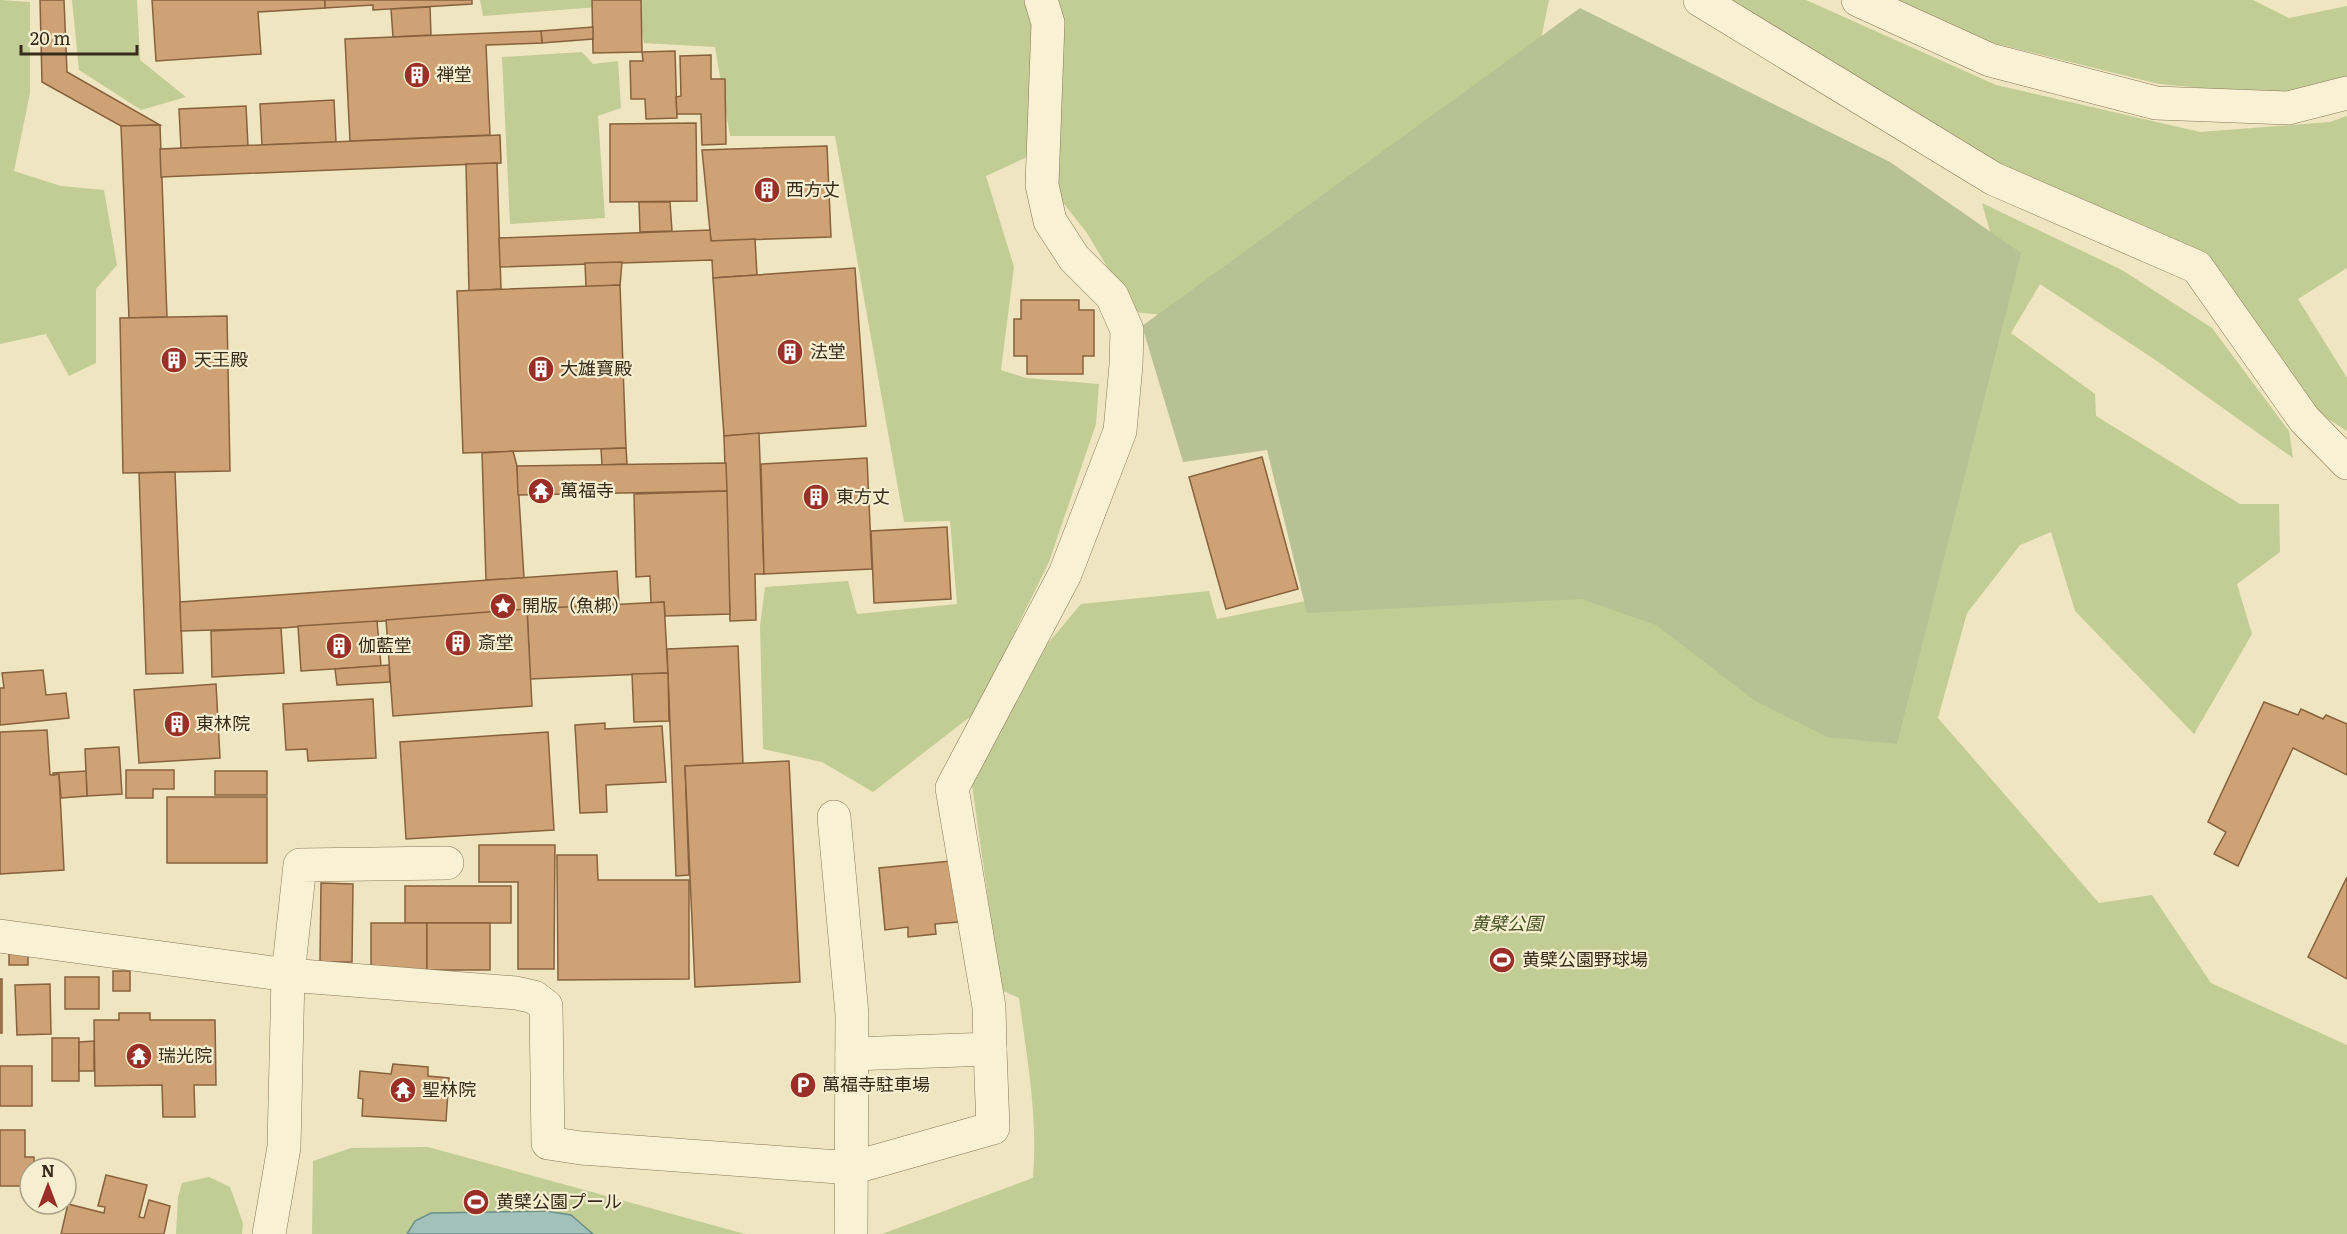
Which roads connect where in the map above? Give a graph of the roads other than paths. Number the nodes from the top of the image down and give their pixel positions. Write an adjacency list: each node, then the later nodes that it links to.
1 (1041, 0): 10 (street)
2 (1700, 0): 5 (street)
3 (1858, 0): 4 (street)
4 (2347, 93)
5 (2347, 463)
6 (834, 817): 11 (street)
7 (447, 863): 9 (street)
8 (0, 936): 9 (street)
9 (288, 975): 12 (street); 13 (street)
10 (990, 1049): 11 (street); 12 (street)
11 (852, 1054): 12 (street)
12 (852, 1168): 14 (street)
13 (269, 1234)
14 (851, 1234)

